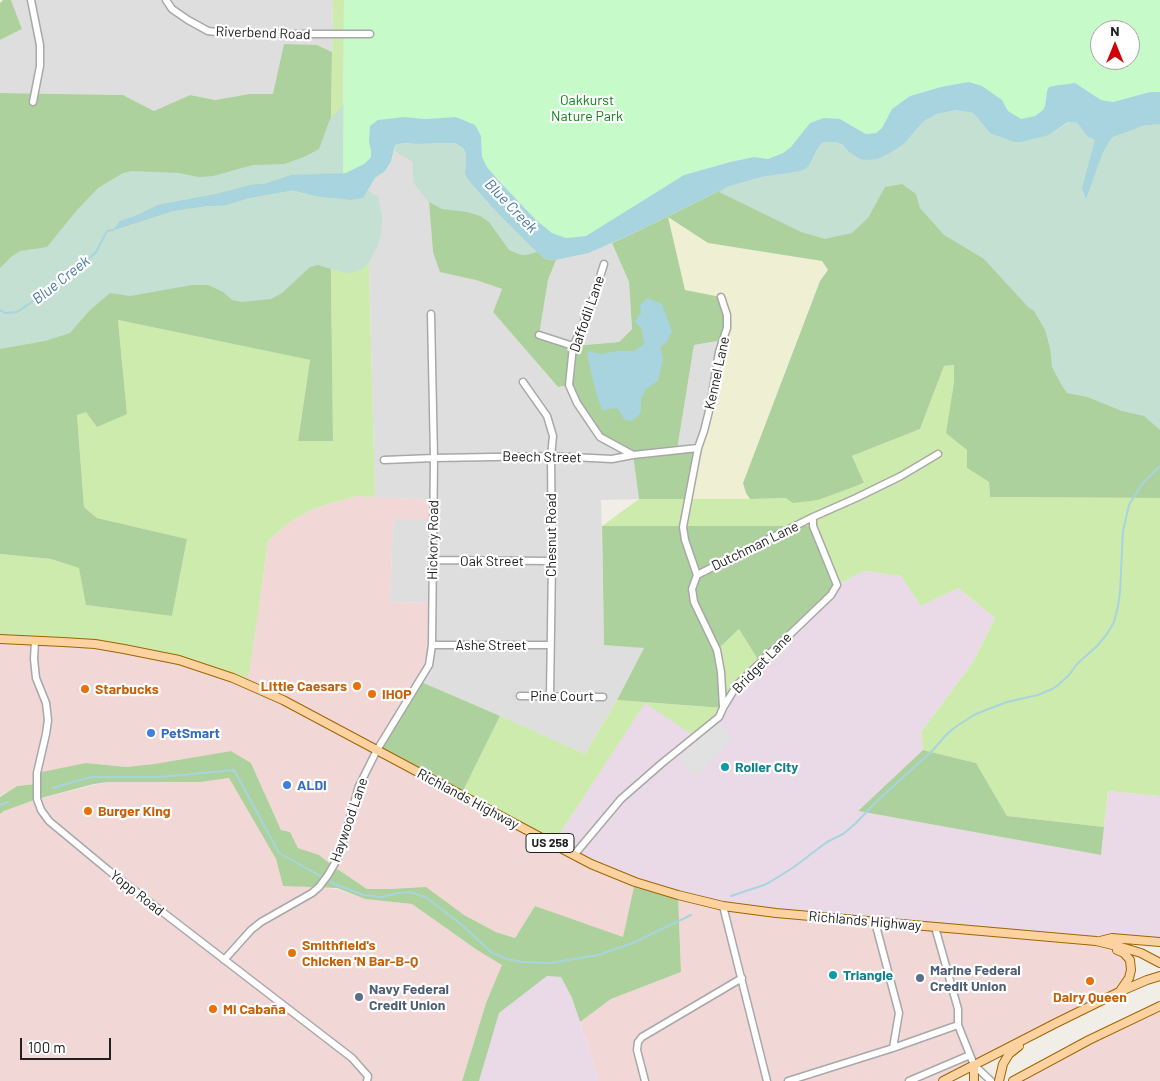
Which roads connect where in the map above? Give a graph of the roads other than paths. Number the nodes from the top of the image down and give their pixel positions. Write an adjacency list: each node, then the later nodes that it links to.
1 (31, 0): 4 (street)
2 (166, 0): 3 (street, Riverbend Road)
3 (370, 34)
4 (32, 102)
5 (604, 264): 9 (street, Daffodil Lane)
6 (721, 297): 11 (street, Kennel Lane)
7 (431, 314): 15 (street, Hickory Road)
8 (538, 335): 9 (street)
9 (573, 346): 13 (street, Daffodil Lane)
10 (523, 382): 14 (street, Chesnut Road)
11 (698, 448): 13 (street, Beech Street); 20 (street, Kennel Lane)
12 (938, 454): 17 (street, Dutchman Lane)
13 (633, 455): 14 (street, Beech Street)
14 (551, 456): 15 (street, Beech Street); 19 (street, Chesnut Road)
15 (434, 458): 16 (street, Beech Street); 18 (street, Hickory Road)
16 (384, 460)
17 (813, 517): 20 (street, Dutchman Lane); 28 (street, Bridget Lane)
18 (433, 560): 19 (street, Oak Street); 24 (street, Hickory Road)
19 (552, 561): 23 (street, Chesnut Road)
20 (697, 574): 28 (street, Dutchman Lane)
21 (0, 639): 22 (main road, Richlands Highway / US 258)
22 (35, 641): 29 (main road, Richlands Highway / US 258); 36 (street, Yopp Road)
23 (550, 644): 24 (street, Ashe Street); 26 (street, Chesnut Road)
24 (432, 645): 29 (street, Hickory Road)
25 (520, 696): 26 (street, Pine Court)
26 (550, 696): 27 (street, Pine Court)
27 (603, 697)
28 (723, 708): 30 (street, Bridget Lane)
29 (377, 750): 30 (main road, Richlands Highway / US 258); 36 (street, Haywood Lane)
30 (574, 856): 31 (main road, Richlands Highway / US 258)
31 (723, 906): 32 (main road, Richlands Highway / US 258); 39 (street)
32 (875, 922): 33 (main road, Richlands Highway / US 258); 44 (street)
33 (935, 927): 34 (main road, Richlands Highway / US 258); 42 (street)
34 (1096, 941): 35 (main road, Richlands Highway / US 258); 37 (main road, Richlands Highway / US 258); 40 (main road)
35 (1158, 943)
36 (224, 960): 48 (street, Yopp Road)
37 (1160, 964)
38 (1160, 976): 40 (main road)
39 (742, 978): 49 (street); 50 (street)
40 (1119, 992): 43 (main road)
41 (1159, 1005): 47 (main road)
42 (958, 1025): 44 (street); 45 (street)
43 (1034, 1034): 46 (main road); 56 (main road)
44 (893, 1048): 51 (street)
45 (970, 1055): 46 (street); 52 (street)
46 (974, 1066): 53 (main road); 54 (main road); 55 (street)
47 (1035, 1069): 57 (main road); 58 (main road)
48 (367, 1081)
49 (645, 1081)
50 (767, 1081)
51 (788, 1081)
52 (909, 1081)
53 (943, 1081)
54 (974, 1081)
55 (990, 1081)
56 (999, 1081)
57 (1013, 1081)
58 (1026, 1081)

